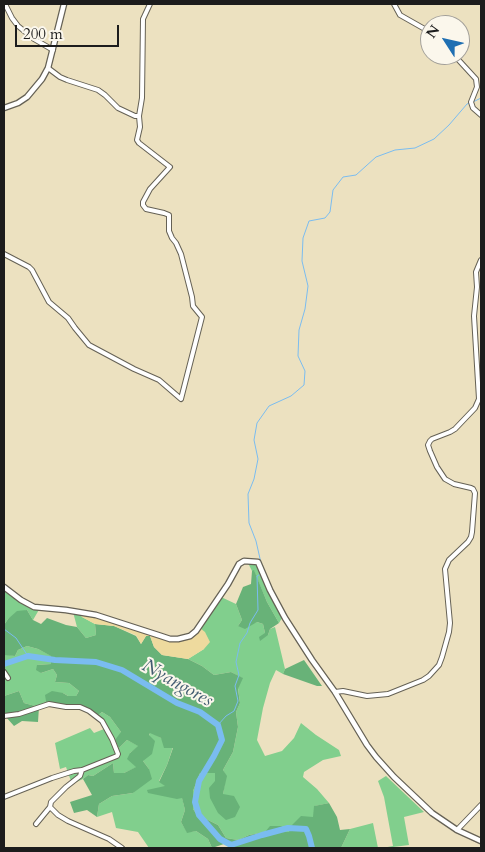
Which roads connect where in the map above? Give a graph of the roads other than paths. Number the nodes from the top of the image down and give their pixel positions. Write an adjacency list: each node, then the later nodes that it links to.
1 (5, 4): 6 (street)
2 (64, 4): 6 (street)
3 (150, 4): 11 (street)
4 (394, 4): 5 (street)
5 (420, 26)
6 (53, 50): 8 (street)
7 (463, 65): 10 (street)
8 (48, 68): 9 (street); 11 (street)
9 (4, 108)
10 (481, 115)
11 (139, 116): 12 (street)
12 (4, 254)
13 (481, 260): 14 (street)
14 (474, 512): 15 (street); 19 (street)
15 (481, 513)
16 (4, 587): 19 (street)
17 (4, 672): 18 (street)
18 (8, 678)
19 (335, 692): 26 (street)
20 (4, 716): 21 (street)
21 (82, 770): 22 (street); 24 (street)
22 (4, 797)
23 (481, 805): 26 (street)
24 (50, 806): 25 (street); 28 (street)
25 (36, 824)
26 (457, 830): 27 (street)
27 (481, 841)
28 (122, 848)

